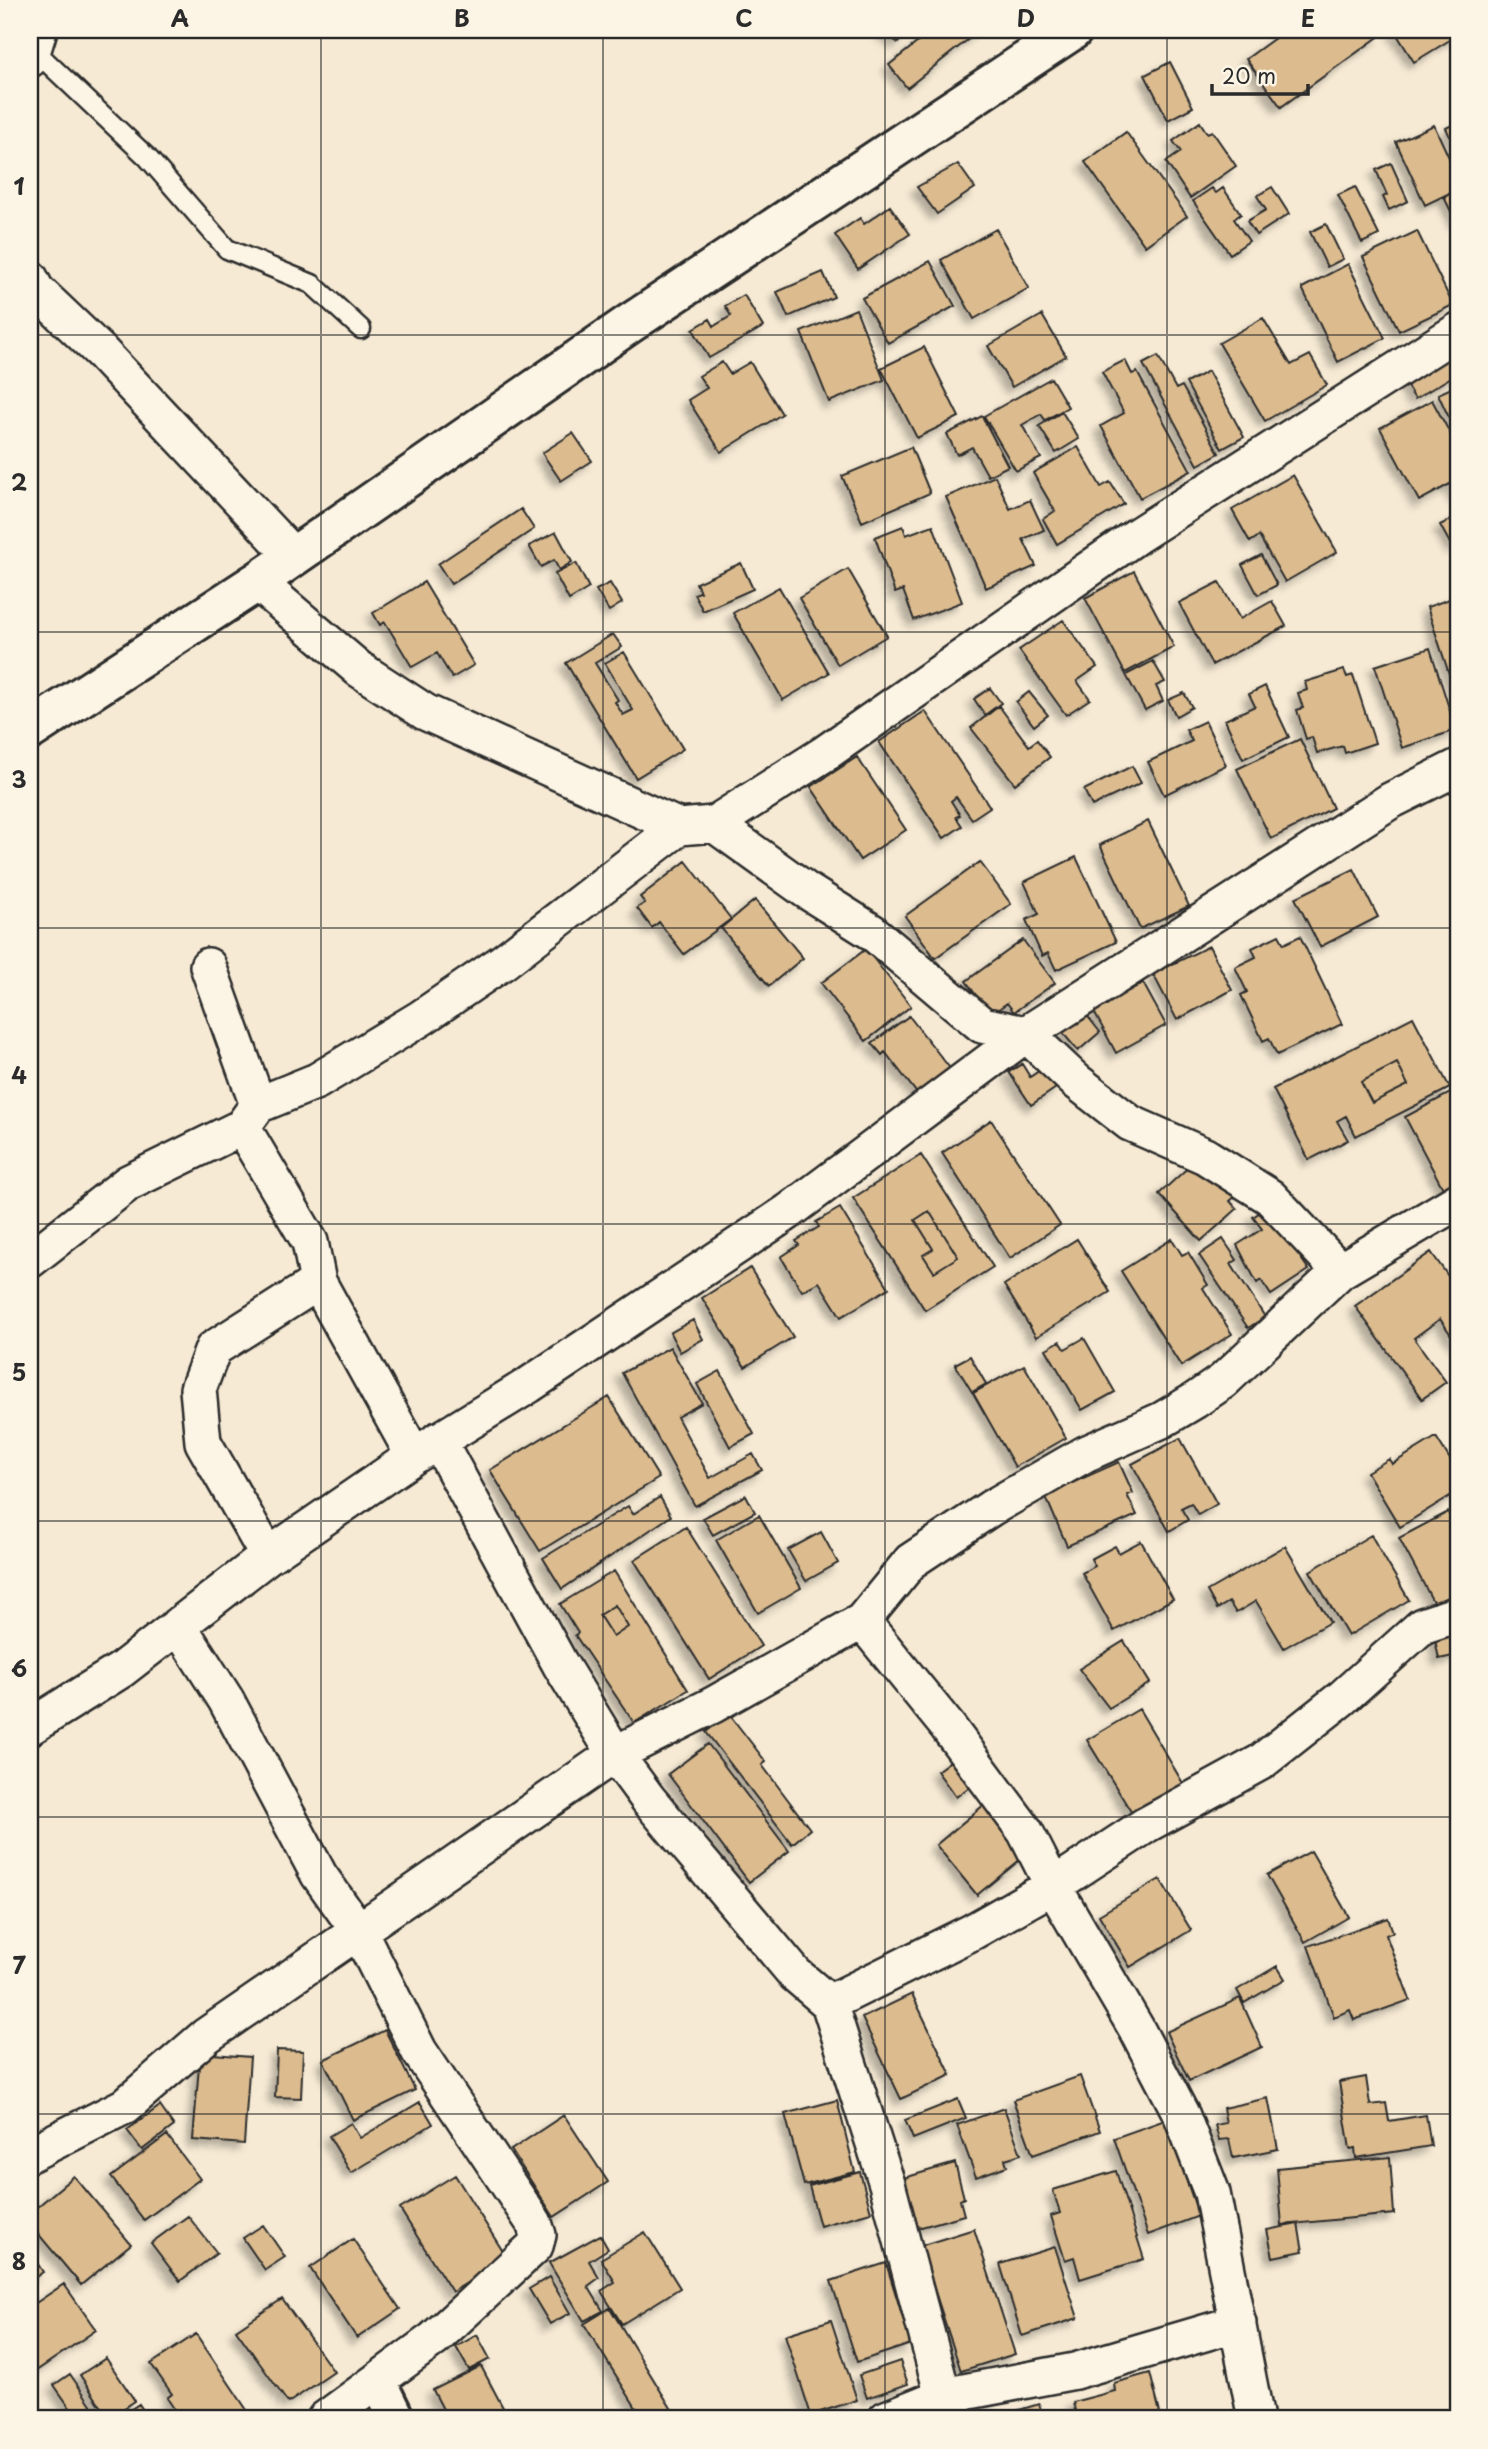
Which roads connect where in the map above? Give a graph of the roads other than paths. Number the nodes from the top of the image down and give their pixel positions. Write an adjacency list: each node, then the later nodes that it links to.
1 (1073, 30): 6 (main road)
2 (33, 45): 4 (lane)
3 (30, 278): 6 (street)
4 (361, 329)
5 (1458, 331): 10 (street)
6 (293, 556): 7 (main road)
7 (257, 582): 8 (main road); 11 (street)
8 (30, 730)
9 (1458, 767): 13 (street)
10 (715, 824): 11 (street); 13 (street)
11 (680, 827): 14 (street)
12 (208, 966): 14 (street)
13 (1026, 1034): 17 (street); 19 (street)
14 (250, 1116): 16 (street); 18 (street)
15 (1458, 1201): 17 (street)
16 (30, 1259)
17 (1340, 1270): 22 (street)
18 (318, 1282): 19 (street); 20 (street)
19 (426, 1448): 20 (street); 25 (street)
20 (268, 1556): 23 (street)
21 (1458, 1614): 26 (street)
22 (862, 1621): 25 (street); 26 (street)
23 (178, 1625): 24 (street); 27 (street)
24 (30, 1727)
25 (615, 1754): 27 (street); 28 (street)
26 (1053, 1886): 28 (street); 30 (street)
27 (360, 1933): 29 (street); 31 (street)
28 (829, 2003): 32 (street)
29 (30, 2154)
30 (1238, 2323): 32 (street); 36 (street)
31 (378, 2380): 33 (street); 34 (street)
32 (943, 2396): 35 (street)
33 (326, 2419)
34 (397, 2419)
35 (886, 2419)
36 (1256, 2419)

